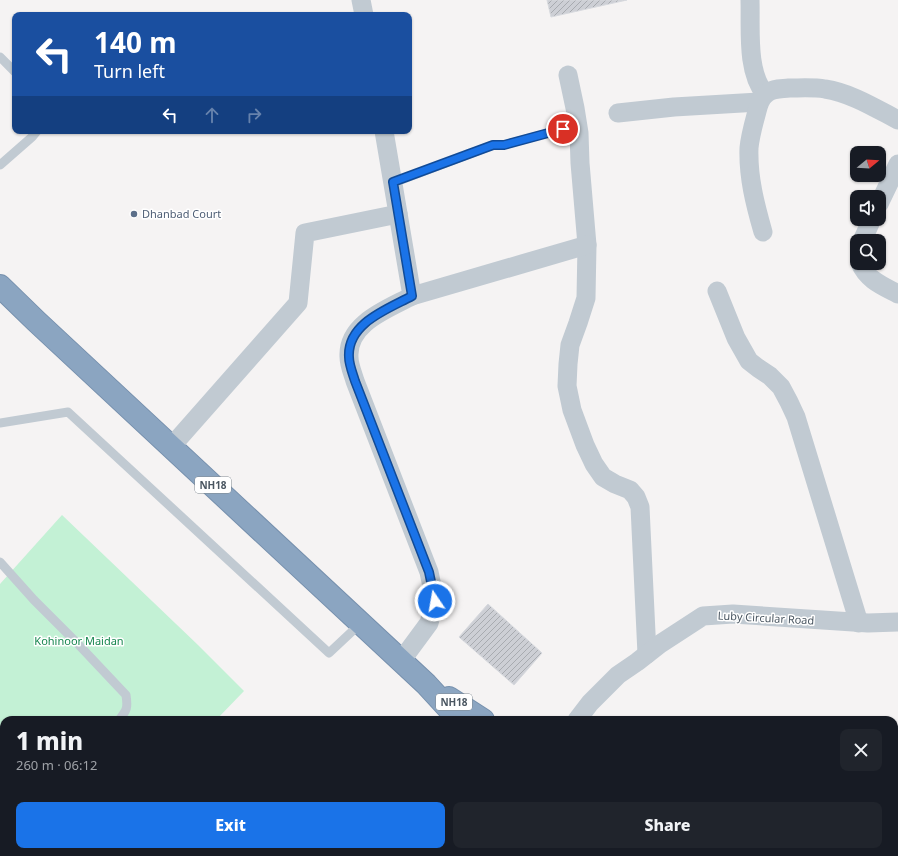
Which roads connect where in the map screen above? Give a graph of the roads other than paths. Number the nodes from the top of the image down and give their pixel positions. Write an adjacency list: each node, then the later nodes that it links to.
1 (361, 0): 3 (street)
2 (750, 0): 7 (street)
3 (363, 12)
4 (0, 57): 5 (lane)
5 (12, 69)
6 (568, 75): 10 (street)
7 (762, 98): 8 (street); 9 (street); 18 (street)
8 (618, 113)
9 (898, 120)
10 (577, 125): 15 (lane); 19 (street)
11 (35, 134): 14 (lane)
12 (385, 134): 15 (street)
13 (898, 164): 16 (street)
14 (0, 165)
15 (393, 182): 17 (street)
16 (886, 190)
17 (398, 214): 24 (street); 26 (street)
18 (762, 232)
19 (587, 245): 24 (street); 31 (street)
20 (864, 270): 23 (street)
21 (0, 286): 26 (highway, NH18)
22 (716, 291): 30 (street)
23 (898, 294)
24 (412, 296): 32 (street)
25 (0, 423): 29 (lane)
26 (171, 447): 29 (highway, NH18)
27 (0, 562): 34 (lane)
28 (898, 622): 30 (street, Luby Circular Road)
29 (361, 623): 32 (highway, NH18)
30 (859, 623): 31 (street, Luby Circular Road)
31 (647, 654): 37 (street, Luby Circular Road)
32 (401, 661): 33 (highway, NH18)
33 (426, 684): 35 (highway, NH18); 36 (highway, NH18)
34 (122, 716)
35 (455, 716)
36 (477, 716)
37 (580, 716)

